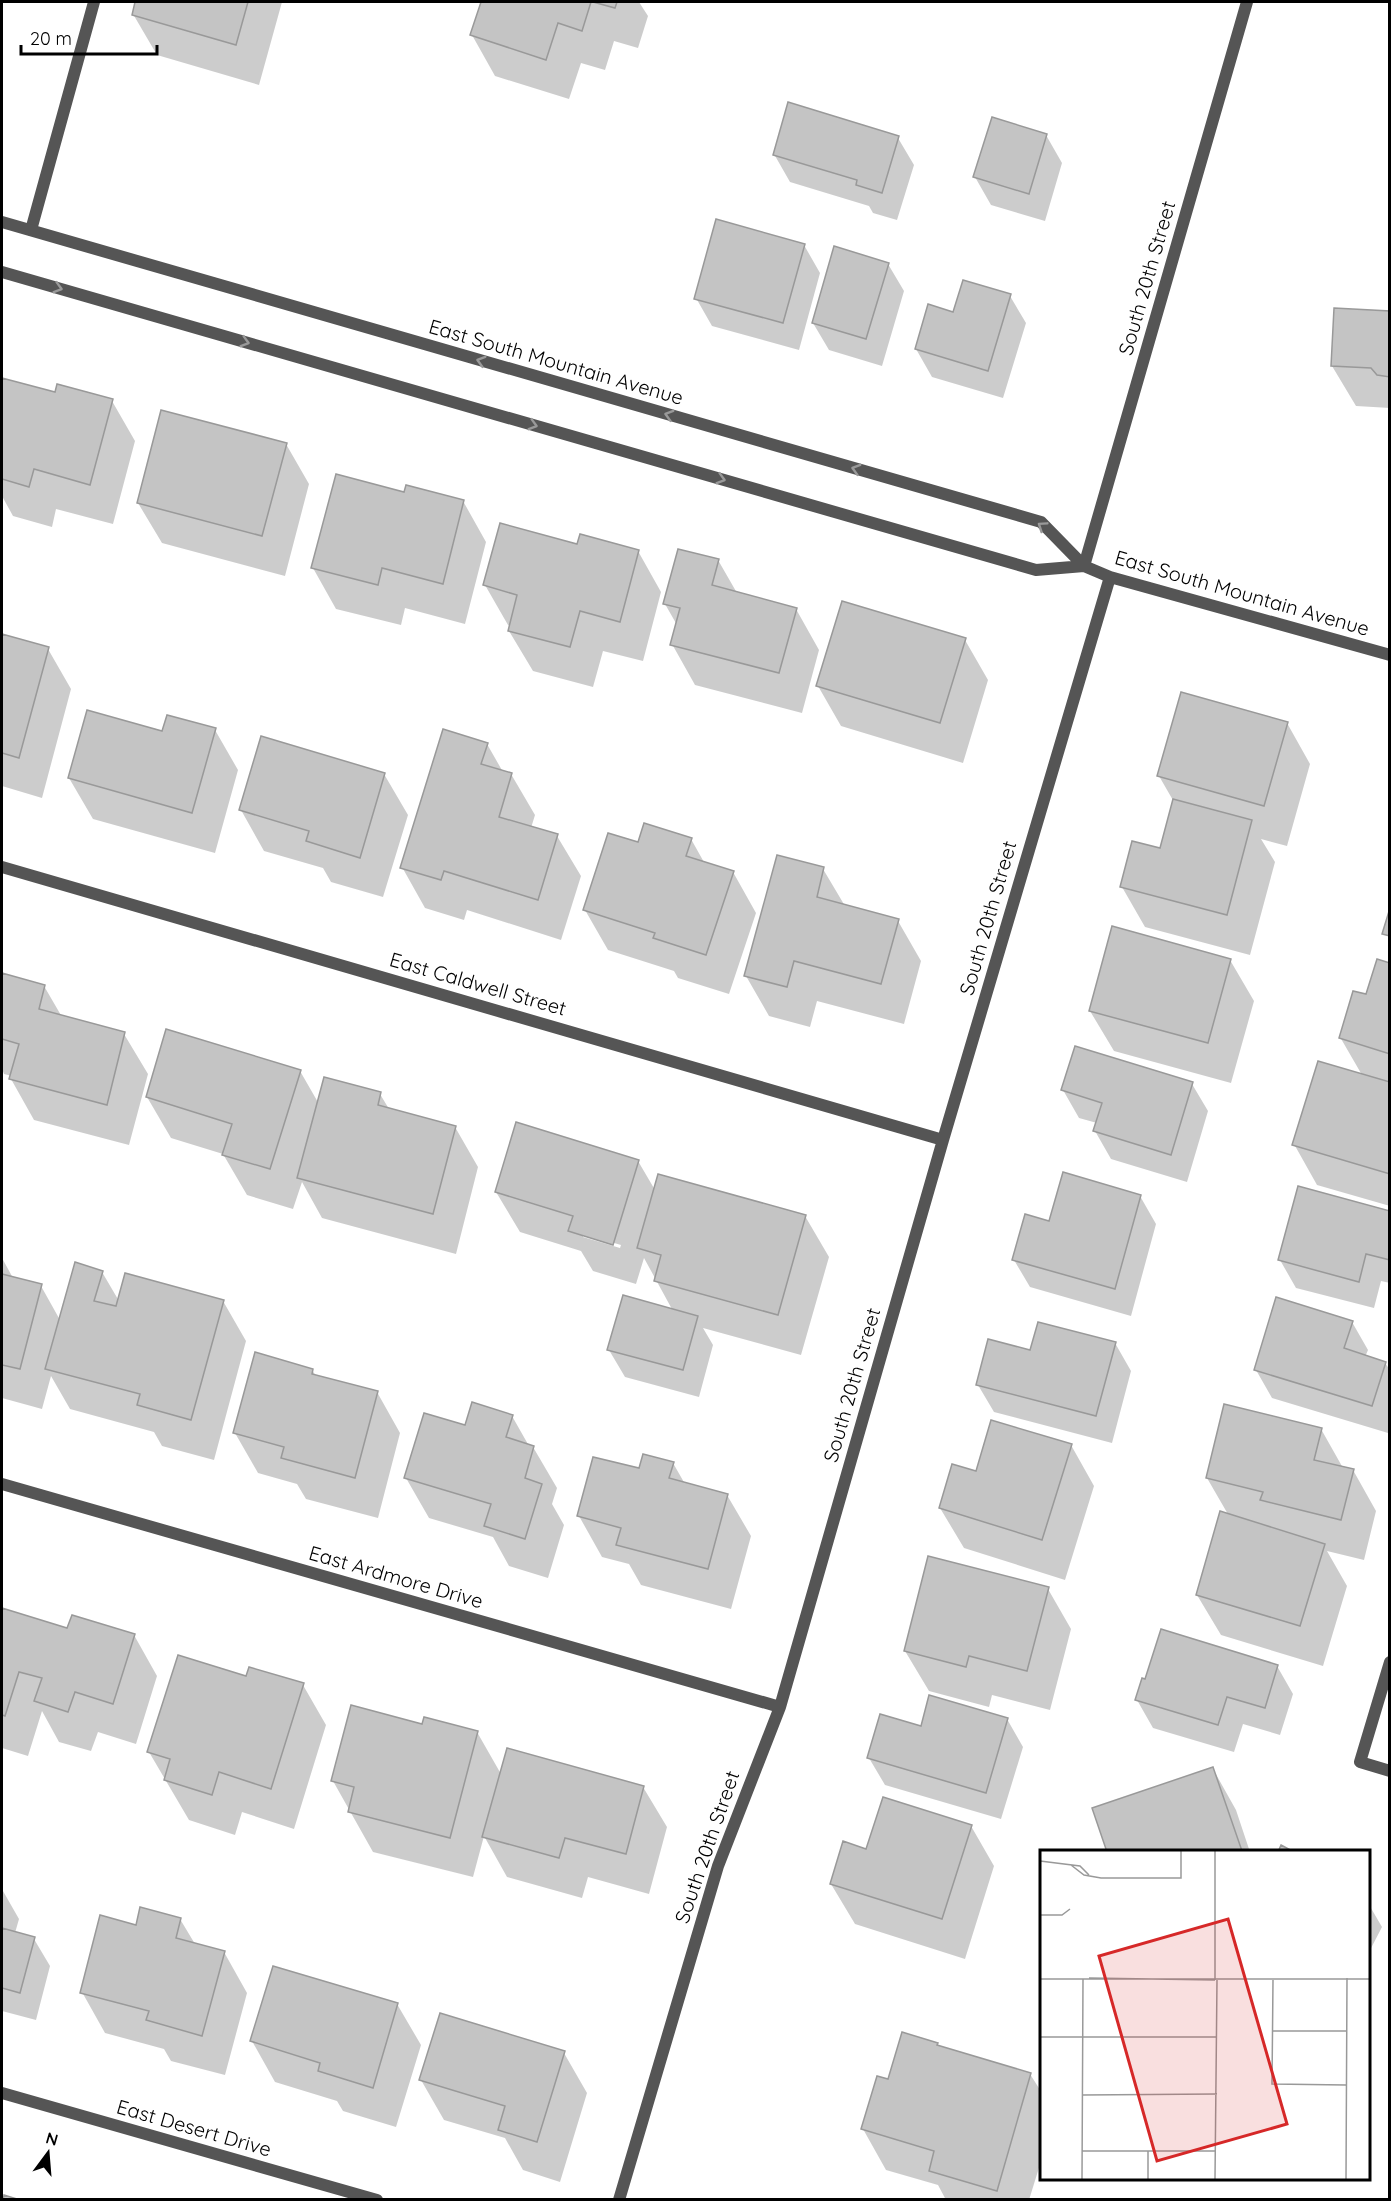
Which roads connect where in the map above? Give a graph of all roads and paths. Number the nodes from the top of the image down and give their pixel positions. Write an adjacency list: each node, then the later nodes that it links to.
1 (94, 2): 4 (street)
2 (1247, 2): 6 (street, South 20th Street)
3 (2, 222): 4 (street, East South Mountain Avenue)
4 (32, 230): 6 (street, East South Mountain Avenue, one-way to 4)
5 (2, 272): 6 (street, East South Mountain Avenue, one-way to 6)
6 (1084, 566): 7 (street, East South Mountain Avenue)
7 (1110, 577): 8 (street, East South Mountain Avenue); 10 (street, South 20th Street)
8 (1389, 655)
9 (2, 867): 10 (street, East Caldwell Street)
10 (943, 1140): 13 (street, South 20th Street)
11 (2, 1484): 13 (street, East Ardmore Drive)
12 (1389, 1662): 14 (street)
13 (780, 1707): 17 (street, South 20th Street)
14 (1389, 1771)
15 (2, 2093): 16 (street, East Desert Drive)
16 (376, 2199)
17 (619, 2199)

